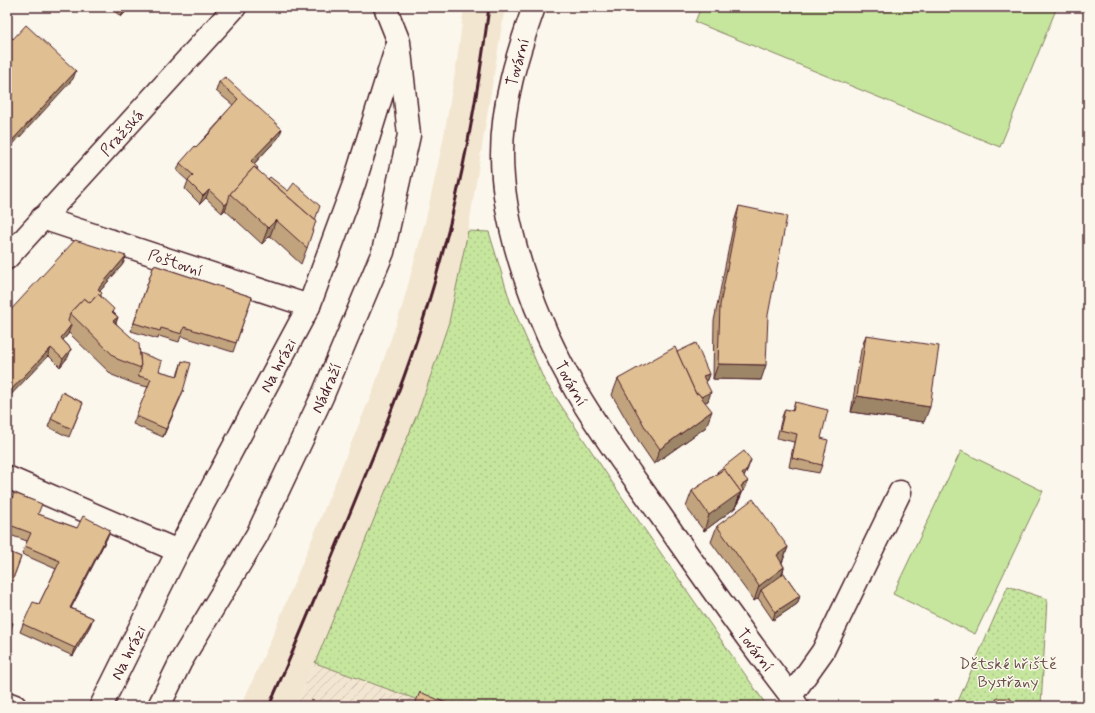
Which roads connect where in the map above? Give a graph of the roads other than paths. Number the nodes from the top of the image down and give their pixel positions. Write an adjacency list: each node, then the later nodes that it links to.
1 (235, 7): 5 (street, Pražská)
2 (385, 7): 4 (street)
3 (534, 7): 11 (street, Tovární)
4 (399, 42): 7 (street, Na hrázi); 15 (street, Nádraží)
5 (42, 218): 6 (street, Pražská); 7 (street, Poštovní)
6 (7, 258)
7 (309, 306): 10 (street, Na hrázi)
8 (7, 477): 10 (street)
9 (900, 492): 11 (street)
10 (178, 551): 14 (street, Na hrázi)
11 (794, 701)
12 (7, 703): 13 (street)
13 (15, 706)
14 (101, 706)
15 (159, 706)

